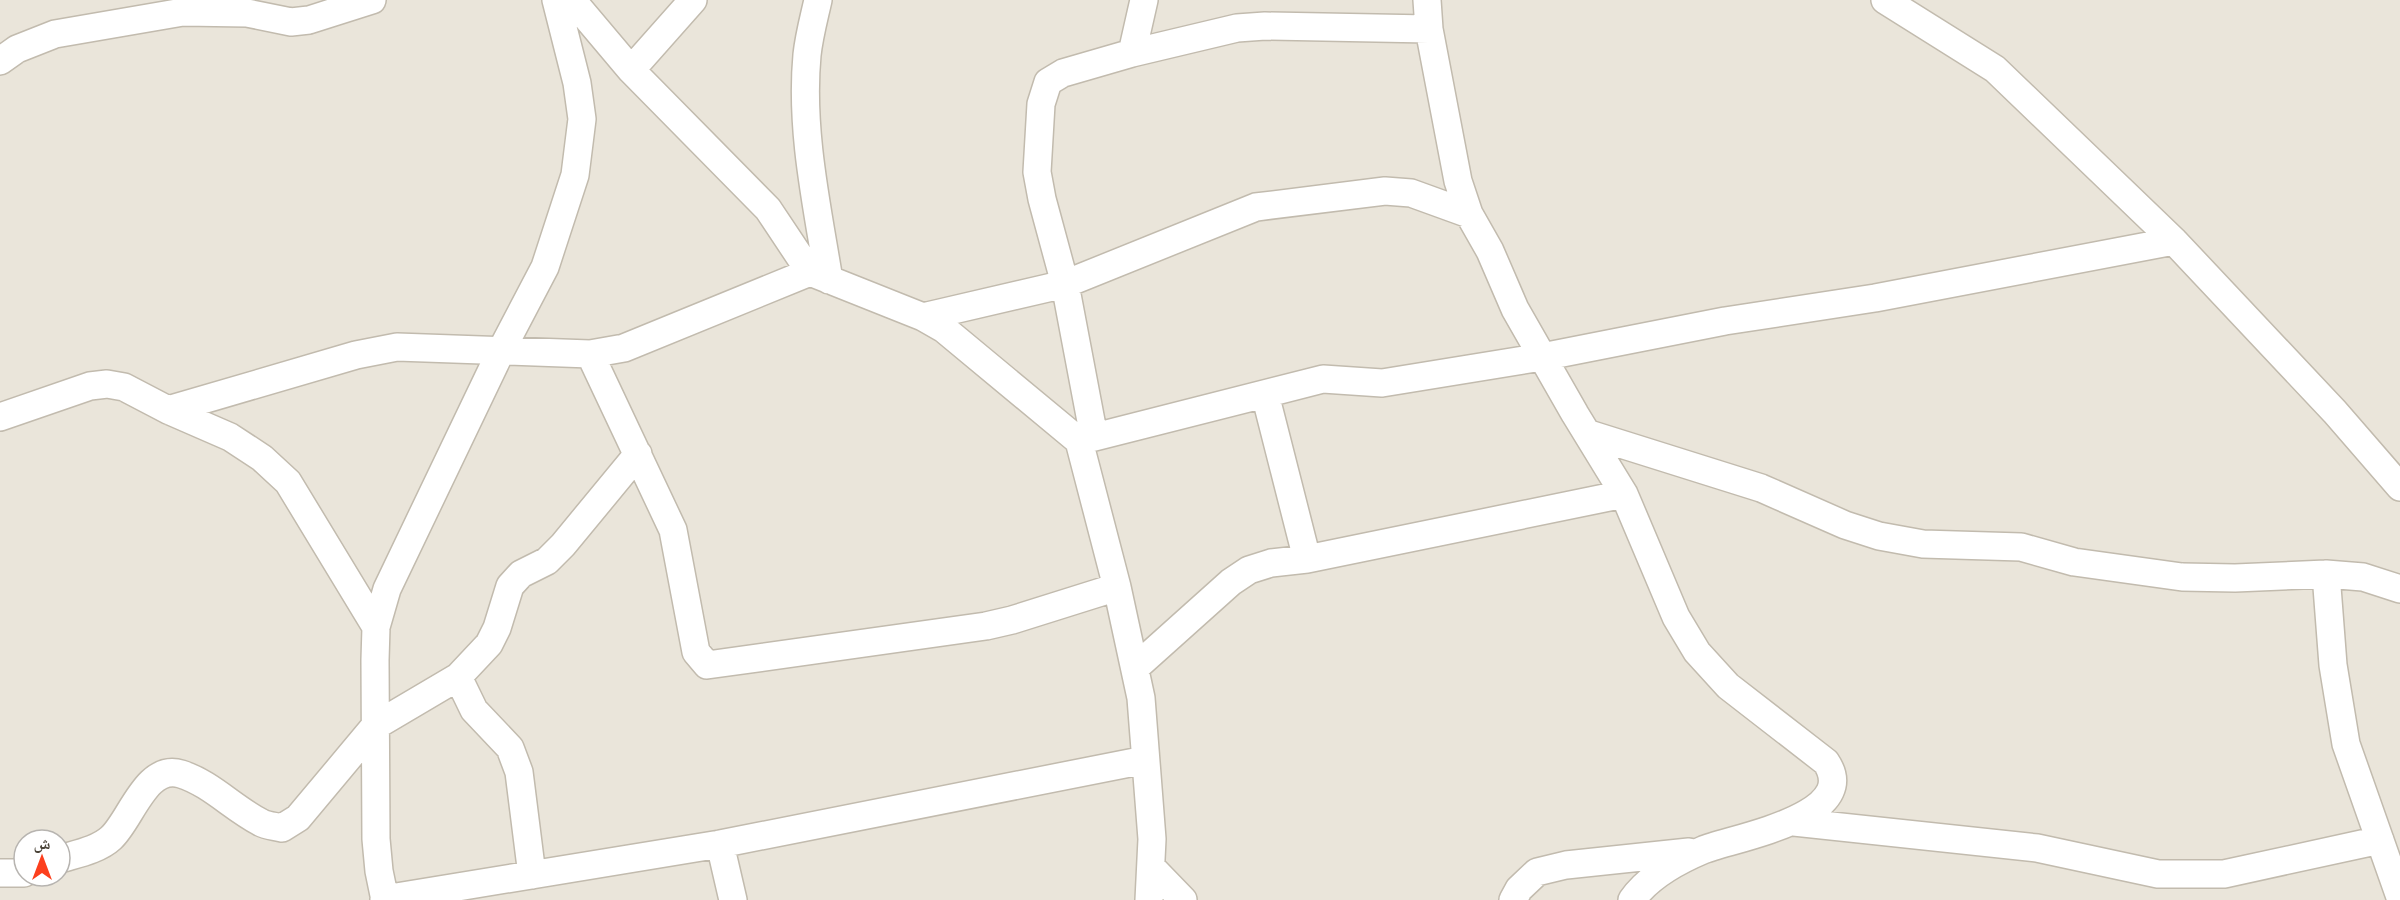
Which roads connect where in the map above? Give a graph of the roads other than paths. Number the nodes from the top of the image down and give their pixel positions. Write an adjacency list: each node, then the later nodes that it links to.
1 (372, 0): 9 (street)
2 (556, 0): 19 (street)
3 (572, 0): 13 (street)
4 (693, 0): 13 (street)
5 (818, 0): 16 (street)
6 (1144, 0): 11 (street)
7 (1427, 0): 10 (street)
8 (1885, 0): 15 (street)
9 (245, 7): 12 (street)
10 (1429, 29): 11 (street); 14 (street)
11 (1131, 53): 17 (street)
12 (0, 61)
13 (631, 70): 16 (street)
14 (1468, 214): 17 (street); 21 (street)
15 (2174, 240): 21 (street); 28 (street)
16 (819, 276): 18 (street); 20 (street)
17 (1065, 284): 18 (street); 26 (street)
18 (922, 317): 26 (street)
19 (501, 351): 20 (street); 23 (street); 34 (street)
20 (590, 354): 27 (street)
21 (1542, 357): 22 (street); 25 (street)
22 (1265, 394): 26 (street); 30 (street)
23 (168, 410): 24 (street); 34 (street)
24 (0, 417)
25 (1588, 434): 29 (street); 31 (street)
26 (1087, 439): 32 (street)
27 (638, 454): 32 (street); 36 (street)
28 (2400, 487)
29 (1624, 494): 30 (street); 39 (street)
30 (1307, 559): 35 (street)
31 (2326, 574): 33 (street); 40 (street)
32 (1117, 587): 35 (street)
33 (2399, 587)
34 (376, 627): 37 (street)
35 (1135, 668): 38 (street)
36 (458, 677): 37 (street); 45 (street)
37 (375, 726): 43 (street); 47 (street)
38 (1145, 760): 41 (street); 44 (street)
39 (1794, 822): 40 (street); 42 (street)
40 (2380, 840): 46 (street)
41 (720, 844): 45 (street); 48 (street)
42 (1703, 850): 51 (street); 52 (street)
43 (72, 856)
44 (1152, 867): 49 (street); 50 (street)
45 (532, 875): 47 (street)
46 (2400, 897)
47 (385, 900)
48 (733, 900)
49 (1149, 900)
50 (1183, 900)
51 (1513, 900)
52 (1632, 900)

